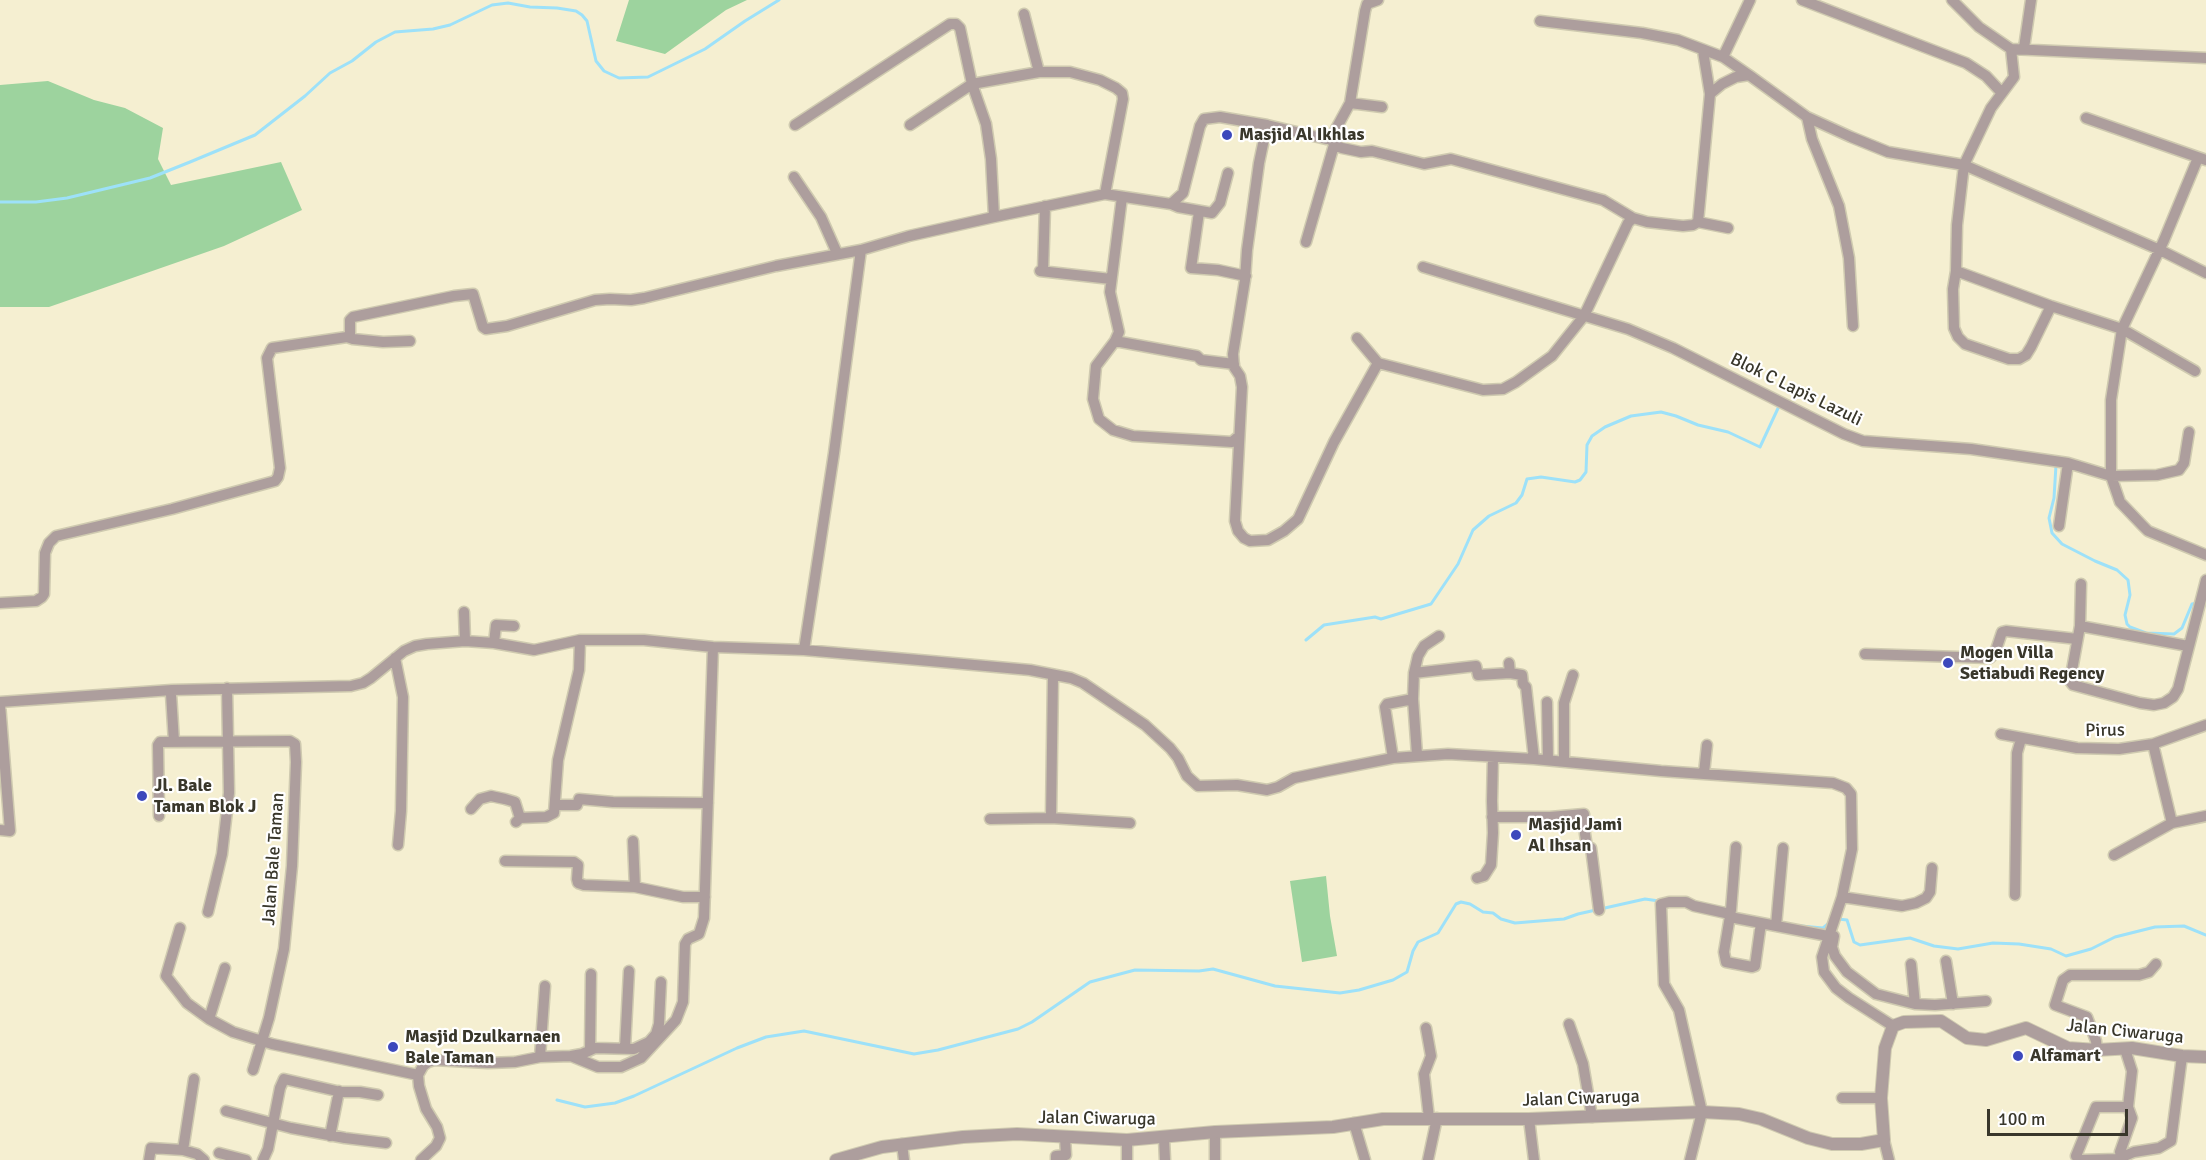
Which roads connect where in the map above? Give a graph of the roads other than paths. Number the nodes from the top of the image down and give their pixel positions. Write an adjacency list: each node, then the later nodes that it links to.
1 (1378, 0): 6 (street)
2 (1750, 0): 12 (street)
3 (1802, 0): 17 (street)
4 (1952, 0): 10 (street)
5 (2031, 0): 9 (street)
6 (1366, 2): 19 (street)
7 (1024, 14): 14 (street)
8 (1540, 21): 11 (street)
9 (2024, 48): 10 (street); 13 (street)
10 (2011, 49): 17 (street)
11 (1703, 51): 12 (street); 18 (street)
12 (1723, 57): 15 (street)
13 (2206, 58)
14 (1039, 72): 16 (street); 31 (street)
15 (1749, 75): 18 (street); 21 (street)
16 (972, 84): 23 (street); 25 (street); 36 (street)
17 (2001, 92): 28 (street)
18 (1710, 94): 38 (street)
19 (1350, 103): 20 (street); 26 (street)
20 (1382, 107)
21 (1807, 117): 28 (street); 51 (street)
22 (2086, 118): 27 (street)
23 (795, 125)
24 (1267, 125): 26 (street); 33 (street); 47 (street)
25 (910, 126)
26 (1332, 142): 37 (street); 40 (street)
27 (2202, 159): 42 (street)
28 (1964, 165): 42 (street); 45 (street)
29 (1228, 172): 35 (street)
30 (794, 177): 43 (street)
31 (1105, 194): 32 (street); 34 (street)
32 (1122, 197): 33 (street); 48 (street)
33 (1171, 204): 35 (street)
34 (1045, 206): 36 (street); 48 (street)
35 (1199, 212): 47 (street)
36 (994, 216): 41 (street)
37 (1633, 218): 38 (street); 50 (street)
38 (1698, 222): 39 (street)
39 (1728, 228)
40 (1306, 242)
41 (861, 250): 43 (street); 79 (street)
42 (2160, 250): 46 (street); 52 (street)
43 (837, 253): 53 (street)
44 (1423, 267): 50 (street, Blok C Lapis Lazuli)
45 (1956, 271): 49 (street); 49 (street)
46 (2206, 273)
47 (1246, 276): 58 (street)
48 (1111, 279): 56 (street)
49 (2051, 306): 52 (street)
50 (1584, 316): 57 (street); 62 (street, Blok C Lapis Lazuli)
51 (1853, 326)
52 (2122, 329): 59 (street); 63 (street)
53 (347, 337): 55 (street); 68 (street)
54 (1357, 338): 57 (street)
55 (410, 341)
56 (1116, 341): 58 (street); 61 (street)
57 (1378, 363): 61 (street)
58 (1234, 364): 61 (street)
59 (2195, 371)
60 (2189, 432): 63 (street, Blok C Lapis Lazuli)
61 (1239, 436)
62 (2068, 463): 63 (street, Blok C Lapis Lazuli); 64 (street)
63 (2111, 476): 65 (street)
64 (2059, 526)
65 (2206, 555)
66 (2206, 580): 77 (street)
67 (2081, 584): 71 (street)
68 (0, 603)
69 (464, 612): 75 (street)
70 (514, 626): 76 (street)
71 (2080, 626): 73 (street); 77 (street)
72 (1439, 636): 82 (street)
73 (2077, 639): 77 (street); 80 (street)
74 (580, 640): 76 (street); 78 (street); 105 (street)
75 (465, 641): 76 (street); 81 (street)
76 (494, 643)
77 (2188, 646)
78 (713, 647): 79 (street); 104 (street)
79 (804, 650): 84 (street)
80 (1865, 654)
81 (395, 658): 85 (street); 116 (street)
82 (1414, 674): 87 (street); 100 (street)
83 (1573, 675): 102 (street)
84 (1053, 676): 99 (street); 110 (street)
85 (227, 688): 89 (street); 93 (street)
86 (171, 694): 94 (street)
87 (1413, 699): 97 (street); 99 (street)
88 (1547, 702): 101 (street)
89 (0, 703): 114 (street)
90 (2205, 726): 95 (street, Pirus)
91 (2001, 734): 92 (street, Pirus)
92 (2021, 739): 95 (street, Pirus); 124 (street)
93 (229, 740): 94 (street, Jalan Bale Taman); 128 (street); 150 (street, Jalan Bale Taman)
94 (174, 742): 107 (street)
95 (2153, 744): 113 (street)
96 (1707, 745): 103 (street)
97 (1417, 755): 98 (street); 99 (street)
98 (1493, 756): 100 (street); 109 (street)
99 (1393, 758)
100 (1534, 759): 101 (street)
101 (1548, 760): 102 (street)
102 (1564, 761): 103 (street)
103 (1704, 773): 126 (street)
104 (708, 803): 105 (street); 125 (street)
105 (556, 805): 106 (street)
106 (471, 809)
107 (159, 816)
108 (2206, 816): 113 (street)
109 (1492, 817): 122 (street); 127 (street)
110 (1051, 818): 111 (street); 112 (street)
111 (990, 819)
112 (1131, 823)
113 (2172, 823): 119 (street)
114 (0, 830)
115 (633, 842): 123 (street)
116 (398, 845)
117 (1736, 848): 129 (street)
118 (1783, 848): 132 (street)
119 (2114, 855)
120 (505, 861): 123 (street)
121 (1932, 868): 126 (street)
122 (1477, 878)
123 (635, 887): 125 (street)
124 (2015, 895)
125 (705, 897): 155 (street)
126 (1842, 897): 131 (street)
127 (1599, 910)
128 (208, 912)
129 (1730, 916): 130 (street); 130 (street); 168 (street)
130 (1761, 923): 132 (street)
131 (1832, 924): 134 (street); 144 (street)
132 (1776, 926): 134 (street)
133 (180, 928): 146 (street)
134 (1828, 936): 148 (street)
135 (1946, 961): 145 (street)
136 (1911, 964): 144 (street)
137 (2156, 964): 154 (street)
138 (225, 969): 146 (street)
139 (629, 971): 151 (street)
140 (591, 974): 153 (street)
141 (661, 982): 151 (street)
142 (545, 986): 157 (street)
143 (1986, 1001): 145 (street)
144 (1914, 1004): 145 (street)
145 (1953, 1004)
146 (209, 1019): 150 (street)
147 (1569, 1024): 169 (street)
148 (1893, 1026): 154 (street, Jalan Ciwaruga); 165 (street)
149 (1426, 1028): 170 (street)
150 (262, 1041): 159 (street, Jalan Bale Taman); 160 (street)
151 (625, 1048): 153 (street)
152 (2125, 1049): 154 (street, Jalan Ciwaruga); 156 (street, Jalan Ciwaruga); 166 (street)
153 (590, 1050): 155 (street)
154 (2097, 1050)
155 (571, 1056): 157 (street)
156 (2182, 1056): 158 (street, Jalan Ciwaruga); 185 (street)
157 (540, 1057): 160 (street)
158 (2206, 1057)
159 (253, 1070)
160 (418, 1075): 190 (street)
161 (194, 1079): 182 (street)
162 (339, 1091): 163 (street); 172 (street); 175 (street)
163 (378, 1095)
164 (1842, 1098): 165 (street)
165 (1881, 1098): 179 (street)
166 (2128, 1107): 183 (street); 185 (street)
167 (226, 1111): 172 (street)
168 (1702, 1112): 169 (street, Jalan Ciwaruga); 179 (street, Jalan Ciwaruga); 200 (street)
169 (1592, 1117): 171 (street, Jalan Ciwaruga)
170 (1433, 1118): 171 (street, Jalan Ciwaruga); 173 (street, Jalan Ciwaruga); 198 (street)
171 (1529, 1119): 199 (street)
172 (273, 1122): 175 (street); 189 (street)
173 (1354, 1123): 174 (street, Jalan Ciwaruga); 197 (street)
174 (1215, 1132): 177 (street, Jalan Ciwaruga); 196 (street)
175 (330, 1136): 180 (street)
176 (1065, 1137): 178 (street, Jalan Ciwaruga); 181 (street, Jalan Ciwaruga); 193 (street)
177 (1164, 1138): 178 (street, Jalan Ciwaruga); 195 (street)
178 (1127, 1140): 194 (street)
179 (1884, 1140): 201 (street)
180 (386, 1143)
181 (902, 1144): 191 (street, Jalan Ciwaruga); 192 (street)
182 (183, 1150): 186 (street); 187 (street)
183 (2120, 1152)
184 (219, 1153): 188 (street)
185 (2079, 1158)
186 (149, 1160)
187 (204, 1160)
188 (246, 1160)
189 (263, 1160)
190 (421, 1160)
191 (836, 1160)
192 (904, 1160)
193 (1056, 1160)
194 (1127, 1160)
195 (1165, 1160)
196 (1215, 1160)
197 (1365, 1160)
198 (1428, 1160)
199 (1534, 1160)
200 (1690, 1160)
201 (1889, 1160)

